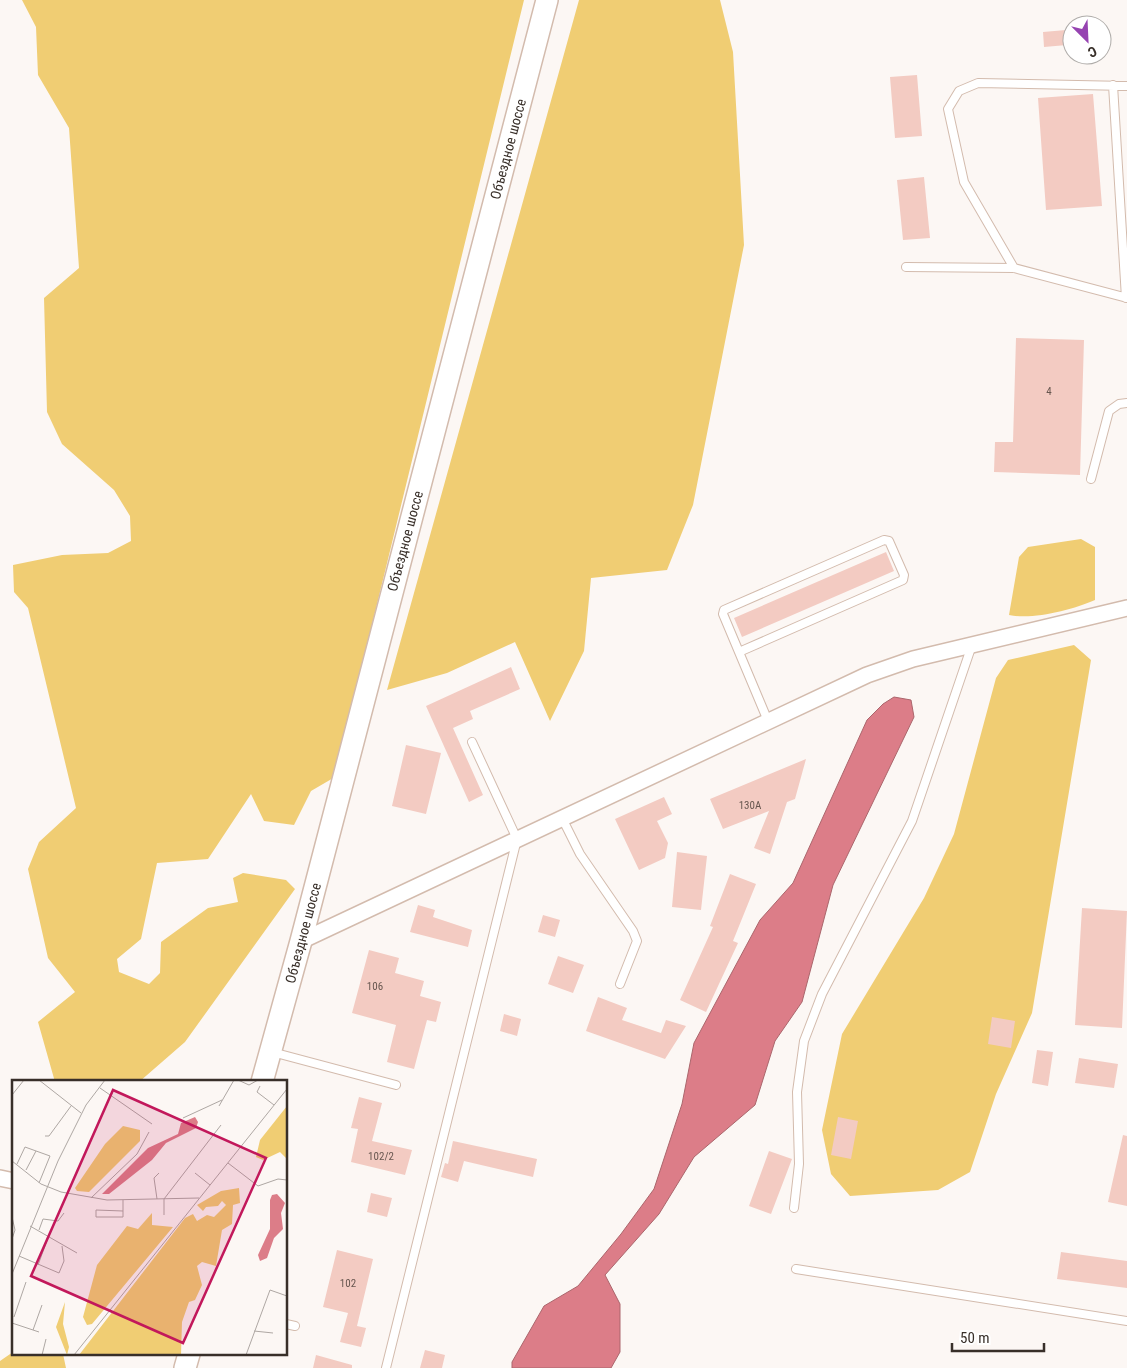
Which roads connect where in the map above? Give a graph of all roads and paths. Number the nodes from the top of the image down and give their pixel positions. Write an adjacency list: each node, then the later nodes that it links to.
1 (547, 0): 16 (main road, Объездное шоссе)
2 (1113, 85): 3 (lane); 5 (lane); 6 (lane)
3 (1127, 86)
4 (906, 267): 5 (lane)
5 (1014, 268): 6 (lane)
6 (1127, 298)
7 (1127, 403): 8 (lane)
8 (1091, 479)
9 (1127, 608): 10 (street)
10 (972, 645): 12 (street); 21 (lane)
11 (739, 652): 11 (lane); 12 (lane)
12 (768, 721): 14 (street)
13 (472, 742): 15 (lane)
14 (562, 818): 15 (street); 17 (lane)
15 (517, 839): 16 (street); 26 (lane)
16 (301, 942): 18 (main road, Объездное шоссе)
17 (620, 984)
18 (270, 1052): 19 (main road, Объездное шоссе); 20 (lane)
19 (263, 1080)
20 (396, 1085)
21 (794, 1208)
22 (796, 1269): 23 (lane)
23 (1127, 1321)
24 (288, 1324): 25 (lane)
25 (295, 1326)
26 (386, 1368)

